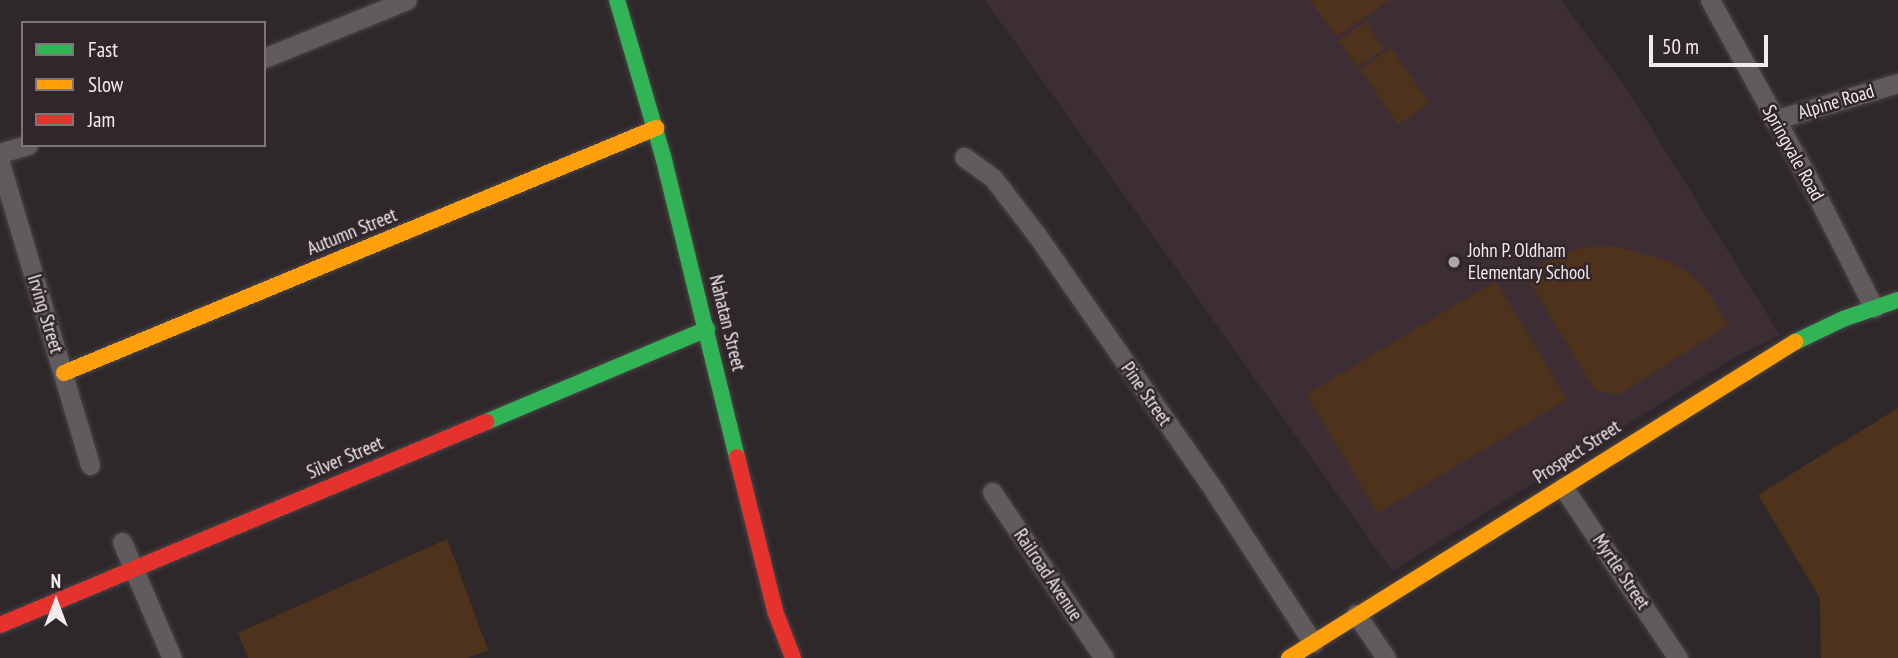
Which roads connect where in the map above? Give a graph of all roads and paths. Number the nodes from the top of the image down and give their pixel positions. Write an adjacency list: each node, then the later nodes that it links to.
1 (407, 0): 4 (street)
2 (617, 0): 7 (street, Nahatan Street)
3 (1710, 0): 6 (street, Springvale Road)
4 (266, 57)
5 (1898, 83): 6 (street, Alpine Road)
6 (1774, 120): 13 (street, Springvale Road)
7 (656, 128): 14 (street, Nahatan Street); 15 (street, Autumn Street)
8 (21, 147): 9 (street)
9 (0, 153)
10 (964, 157): 23 (street, Pine Street)
11 (0, 163): 15 (street, Irving Street)
12 (1898, 300): 13 (street, Prospect Street)
13 (1874, 308): 17 (street, Prospect Street)
14 (706, 329): 20 (street, Silver Street); 24 (street, Nahatan Street)
15 (64, 373): 16 (street, Irving Street)
16 (90, 466)
17 (1563, 487): 21 (street, Prospect Street); 29 (street, Myrtle Street)
18 (992, 492): 26 (street, Railroad Avenue)
19 (122, 542): 20 (street)
20 (134, 569): 22 (street, Silver Street); 25 (street)
21 (1356, 614): 23 (street, Prospect Street); 28 (street)
22 (0, 625)
23 (1313, 643): 27 (street, Prospect Street)
24 (790, 657)
25 (172, 658)
26 (1104, 658)
27 (1289, 658)
28 (1387, 658)
29 (1678, 658)

